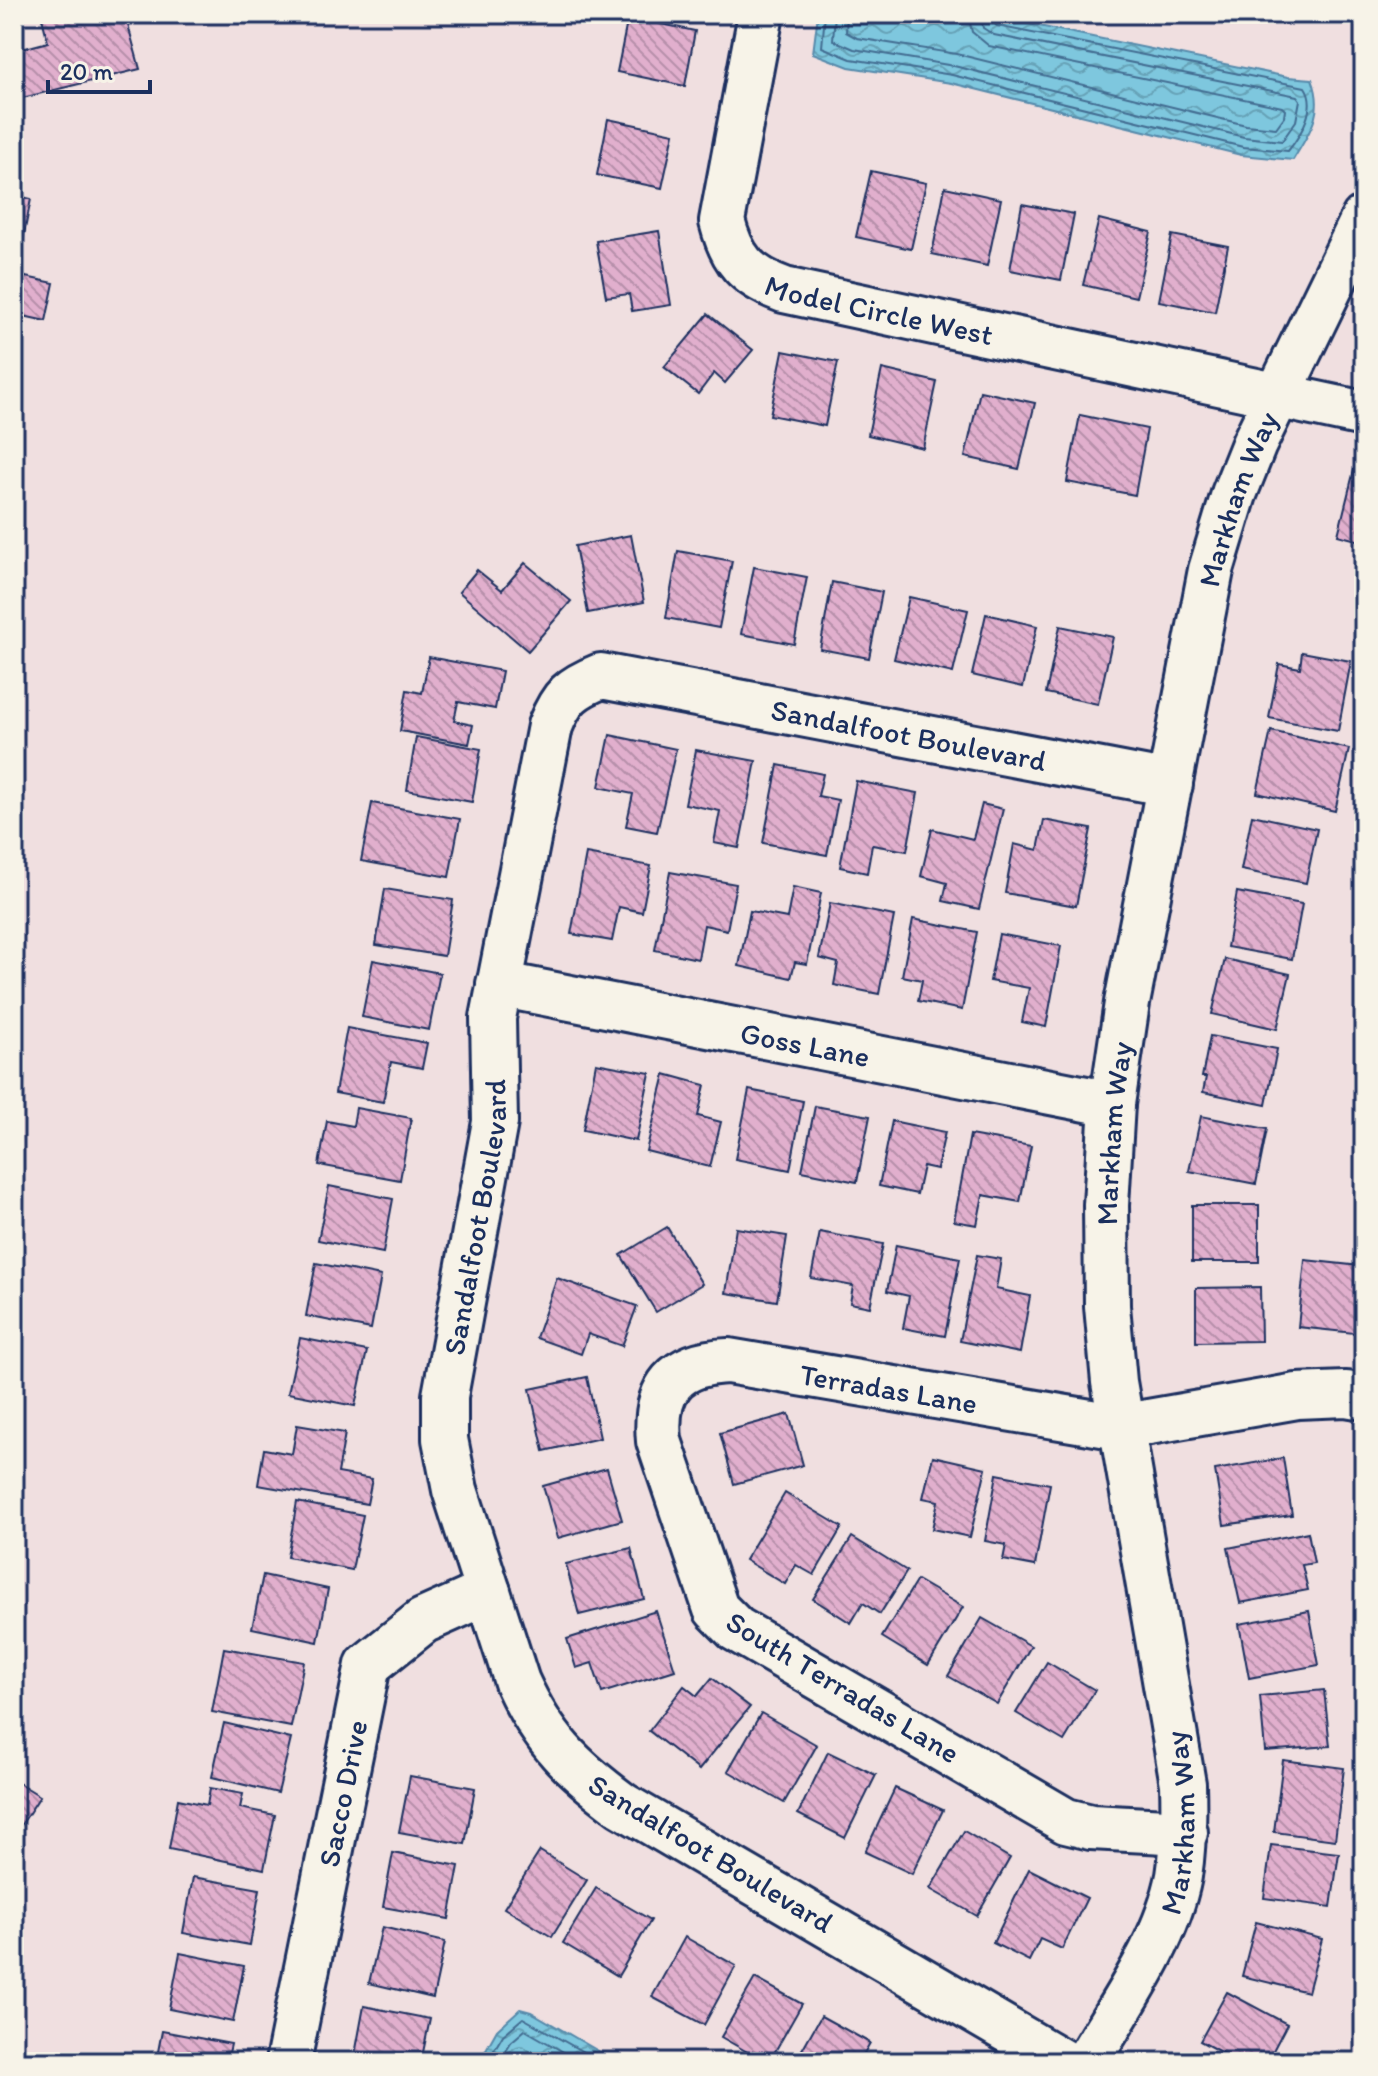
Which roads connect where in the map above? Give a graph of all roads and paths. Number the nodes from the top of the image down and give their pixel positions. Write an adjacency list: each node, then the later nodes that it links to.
1 (761, 14): 3 (street, Model Circle West)
2 (1364, 218): 3 (street, Markham Way)
3 (1278, 395): 4 (street, Model Circle West); 5 (street, Markham Way)
4 (1364, 414)
5 (1170, 784): 6 (street, Sandalfoot Boulevard); 7 (street, Markham Way)
6 (499, 984): 7 (street, Goss Lane); 11 (street, Sandalfoot Boulevard)
7 (1112, 1104): 10 (street, Markham Way)
8 (666, 1390): 10 (street, Terradas Lane); 12 (street, South Terradas Lane)
9 (1364, 1397): 10 (street, Terradas Lane)
10 (1120, 1427): 12 (street, Markham Way)
11 (488, 1592): 13 (street, Sacco Drive); 14 (street, Sandalfoot Boulevard)
12 (1185, 1832): 15 (street, Markham Way)
13 (288, 2062)
14 (1062, 2062)
15 (1087, 2062)

